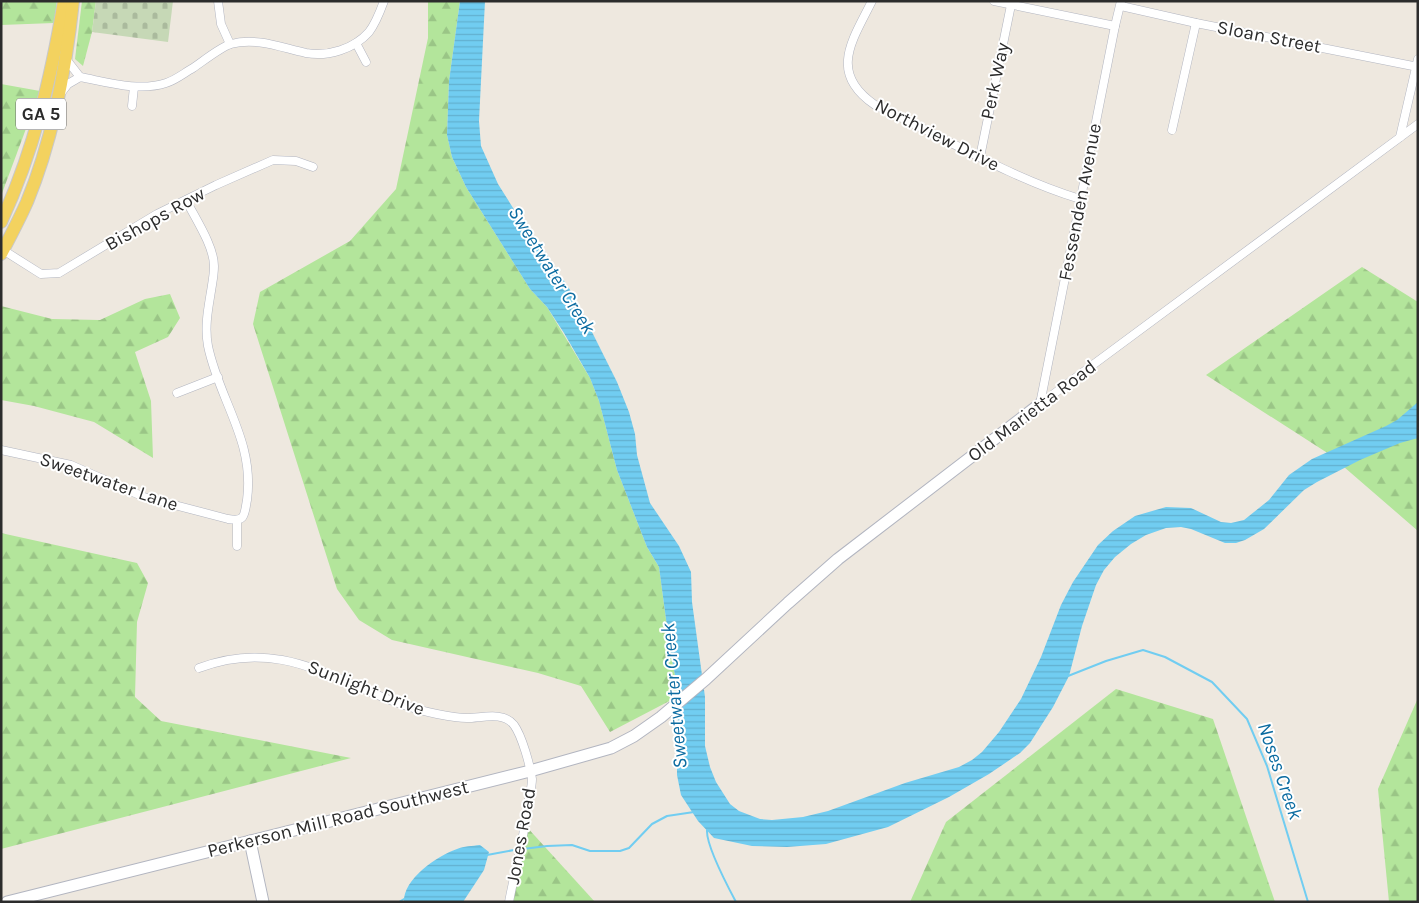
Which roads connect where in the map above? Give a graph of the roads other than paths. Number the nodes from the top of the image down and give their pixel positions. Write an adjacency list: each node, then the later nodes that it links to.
1 (64, 1): 27 (main road, GA 5)
2 (73, 1): 13 (main road, GA 5)
3 (218, 1): 12 (street)
4 (384, 1): 11 (street)
5 (872, 1): 23 (street, Northview Drive)
6 (994, 1): 8 (street)
7 (1121, 3): 9 (street, Sloan Street); 10 (street, Fessenden Avenue)
8 (1011, 5): 10 (street); 23 (street, Perk Way)
9 (1196, 23): 15 (street, Sloan Street); 21 (street)
10 (1115, 26): 25 (street, Fessenden Avenue)
11 (356, 42): 12 (street); 14 (street)
12 (230, 44): 17 (street)
13 (65, 58): 16 (street); 18 (main road, GA 5)
14 (366, 62)
15 (1417, 64): 22 (street)
16 (80, 78): 17 (street); 18 (street)
17 (134, 87): 19 (street)
18 (58, 98): 28 (main road, GA 5)
19 (132, 106)
20 (1418, 124): 22 (street, Old Marietta Road)
21 (1172, 130)
22 (1400, 137): 31 (street, Old Marietta Road)
23 (980, 157): 25 (street, Northview Drive)
24 (313, 167): 26 (street, Bishops Row)
25 (1080, 199): 31 (street, Fessenden Avenue)
26 (186, 200): 28 (street, Bishops Row); 29 (street)
27 (1, 222)
28 (2, 252)
29 (218, 377): 30 (street); 33 (street)
30 (177, 393)
31 (1040, 404): 36 (street, Old Marietta Road)
32 (1, 450): 33 (street, Sweetwater Lane)
33 (237, 520): 34 (street)
34 (237, 546)
35 (199, 668): 37 (street, Sunlight Drive)
36 (661, 717): 37 (street, Perkerson Mill Road Southwest)
37 (530, 771): 38 (street, Perkerson Mill Road Southwest); 41 (street, Jones Road)
38 (250, 841): 39 (street, Perkerson Mill Road Southwest); 40 (street)
39 (14, 901)
40 (263, 902)
41 (509, 902)

